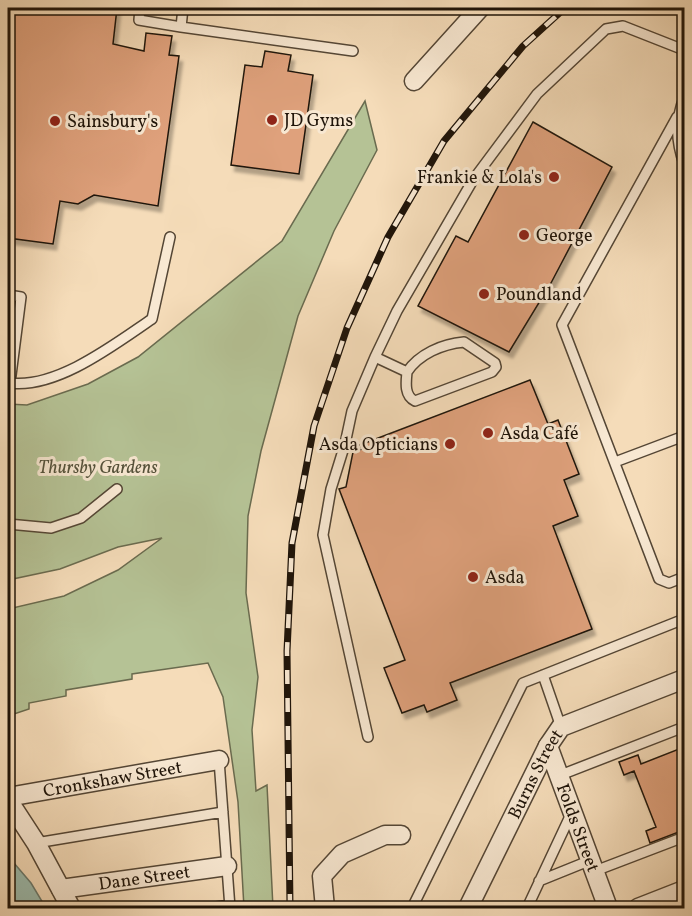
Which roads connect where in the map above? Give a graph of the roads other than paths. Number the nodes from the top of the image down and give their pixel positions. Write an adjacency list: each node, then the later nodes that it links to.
1 (140, 8): 4 (lane)
2 (183, 8): 4 (lane)
3 (480, 8): 7 (street)
4 (181, 27): 5 (lane)
5 (353, 51)
6 (684, 51): 13 (lane)
7 (414, 81)
8 (684, 98): 9 (lane)
9 (677, 117): 10 (lane); 17 (lane)
10 (684, 164)
11 (170, 237): 15 (lane)
12 (8, 295): 15 (lane)
13 (375, 357): 14 (lane); 26 (lane)
14 (406, 372): 14 (lane)
15 (9, 383)
16 (684, 436): 17 (lane)
17 (615, 462): 20 (lane)
18 (117, 489): 19 (lane)
19 (8, 524)
20 (684, 577)
21 (684, 619): 22 (lane)
22 (543, 675): 24 (lane); 45 (lane)
23 (684, 679): 24 (street, Burns Street)
24 (561, 727): 27 (street, Burns Street)
25 (684, 727): 29 (lane)
26 (368, 738)
27 (548, 746): 29 (street, Folds Street); 46 (street, Burns Street)
28 (219, 760): 30 (street, Cronkshaw Street); 31 (lane)
29 (558, 776): 32 (street, Folds Street)
30 (8, 798): 35 (street)
31 (223, 812): 35 (lane); 36 (lane)
32 (572, 812): 37 (street, Folds Street); 38 (lane)
33 (401, 835): 44 (street)
34 (684, 837): 37 (lane)
35 (36, 843): 39 (street)
36 (227, 866): 39 (street, Dane Street); 41 (lane)
37 (593, 866): 38 (lane); 48 (street, Folds Street)
38 (539, 881): 47 (lane)
39 (61, 889): 42 (street)
40 (684, 890): 49 (street)
41 (230, 907): 43 (lane)
42 (71, 909)
43 (209, 909)
44 (325, 909)
45 (412, 909)
46 (468, 909)
47 (527, 909)
48 (608, 909)
49 (638, 909)

